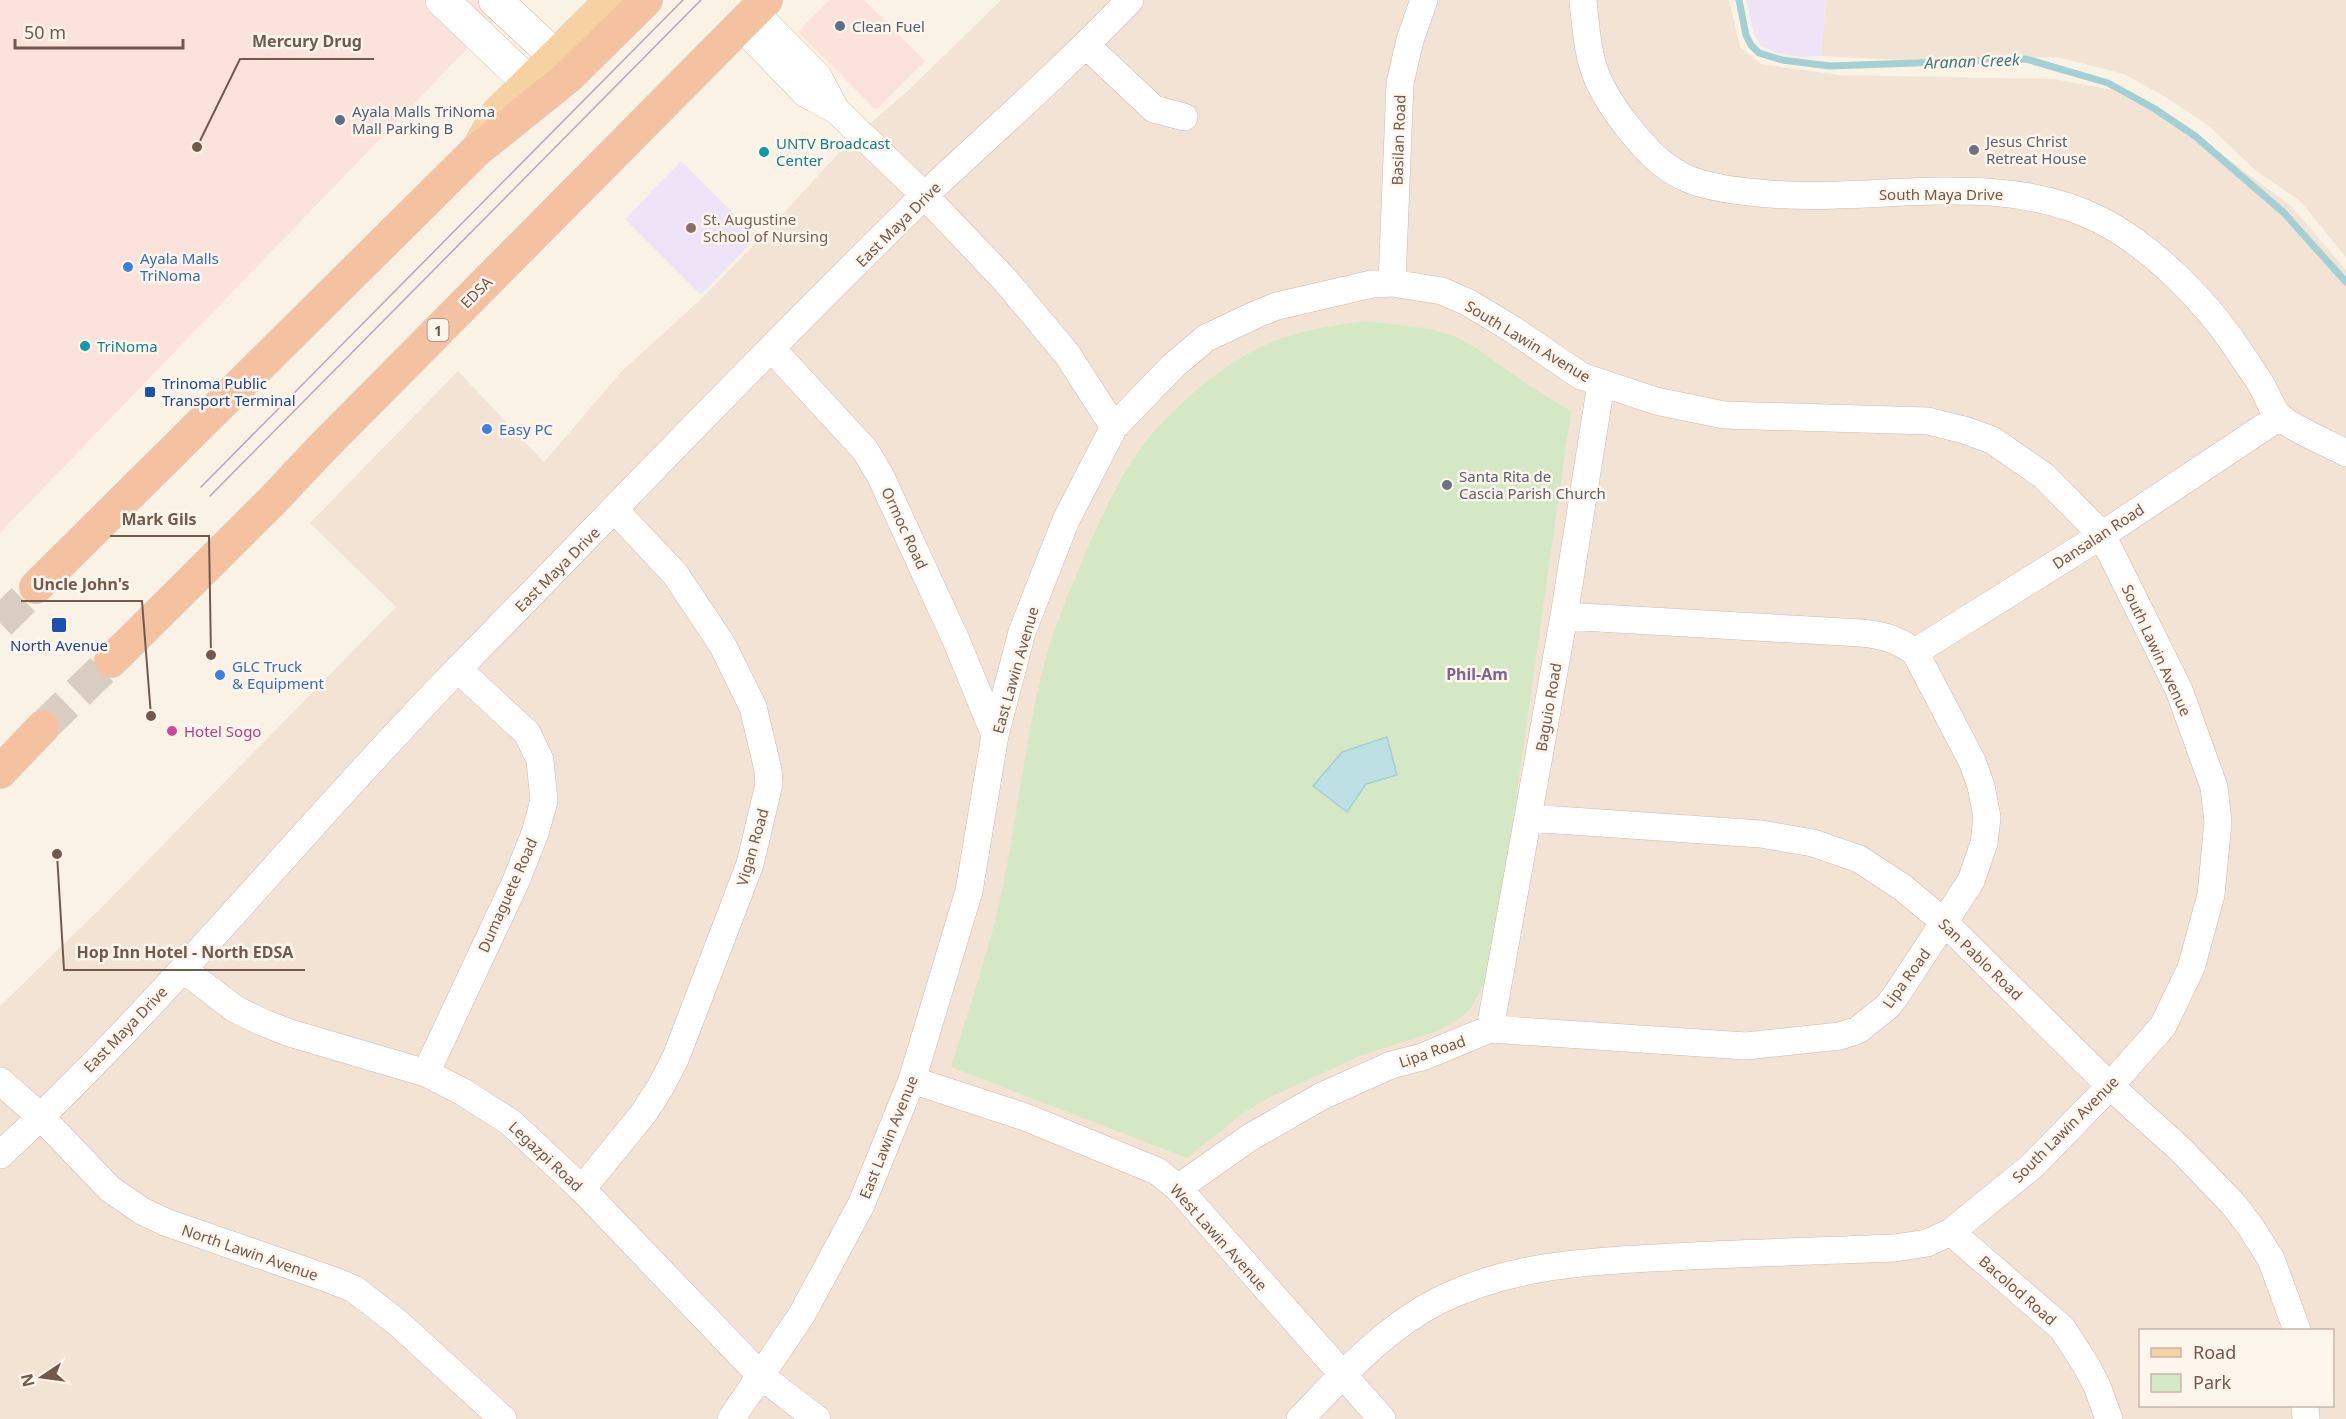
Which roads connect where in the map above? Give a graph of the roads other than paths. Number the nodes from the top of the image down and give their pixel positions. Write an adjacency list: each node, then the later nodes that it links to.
1 (488, 0): 8 (street)
2 (495, 0): 11 (street)
3 (612, 0): 11 (main road)
4 (646, 0): 14 (highway)
5 (1130, 0): 10 (street, East Maya Drive)
6 (1424, 0): 16 (street, Basilan Road)
7 (1583, 0): 19 (street, South Maya Drive)
8 (452, 9): 12 (street)
9 (753, 12): 15 (street); 27 (highway, EDSA / 1)
10 (1086, 45): 13 (street); 15 (street, East Maya Drive)
11 (555, 56): 12 (main road)
12 (529, 82): 14 (main road)
13 (1184, 117)
14 (477, 150): 24 (highway)
15 (925, 196): 17 (street, East Maya Drive); 20 (street)
16 (1392, 283): 18 (street, South Lawin Avenue); 20 (street, South Lawin Avenue)
17 (772, 349): 22 (street, East Maya Drive); 30 (street, Ormoc Road)
18 (1601, 384): 23 (street, South Lawin Avenue); 25 (street, Baguio Road)
19 (2279, 417): 21 (street); 23 (street, Dansalan Road)
20 (1114, 427): 30 (street, East Lawin Avenue)
21 (2346, 453)
22 (615, 510): 28 (street, East Maya Drive); 43 (street, Vigan Road)
23 (2102, 535): 26 (street, Dansalan Road); 39 (street, South Lawin Avenue)
24 (36, 587)
25 (1564, 616): 26 (street); 32 (street, Baguio Road)
26 (1915, 652): 33 (street, Lipa Road)
27 (111, 661)
28 (458, 669): 34 (street, East Maya Drive); 36 (street, Dumaguete Road)
29 (44, 727): 31 (highway)
30 (995, 735): 37 (street, East Lawin Avenue)
31 (0, 772)
32 (1528, 818): 33 (street, San Pablo Road); 35 (street, Baguio Road)
33 (1944, 922): 35 (street, Lipa Road); 39 (street, San Pablo Road)
34 (183, 969): 36 (street, Legazpi Road); 40 (street, East Maya Drive)
35 (1490, 1029): 42 (street, Lipa Road)
36 (426, 1073): 43 (street, Legazpi Road)
37 (912, 1080): 42 (street, West Lawin Avenue); 46 (street, East Lawin Avenue)
38 (0, 1081): 40 (street, North Lawin Avenue)
39 (2110, 1086): 44 (street, South Lawin Avenue); 45 (street, San Pablo Road)
40 (41, 1118): 41 (street, East Maya Drive); 48 (street, North Lawin Avenue)
41 (0, 1155)
42 (1178, 1188): 47 (street, West Lawin Avenue)
43 (582, 1189): 46 (street, Legazpi Road)
44 (1951, 1232): 47 (street, South Lawin Avenue); 53 (street, Bacolod Road)
45 (2297, 1329)
46 (761, 1376): 49 (street, East Lawin Avenue); 50 (street, Legazpi Road)
47 (1343, 1376): 51 (street); 52 (street, West Lawin Avenue)
48 (503, 1419)
49 (731, 1419)
50 (817, 1419)
51 (1300, 1419)
52 (1382, 1419)
53 (2109, 1419)

